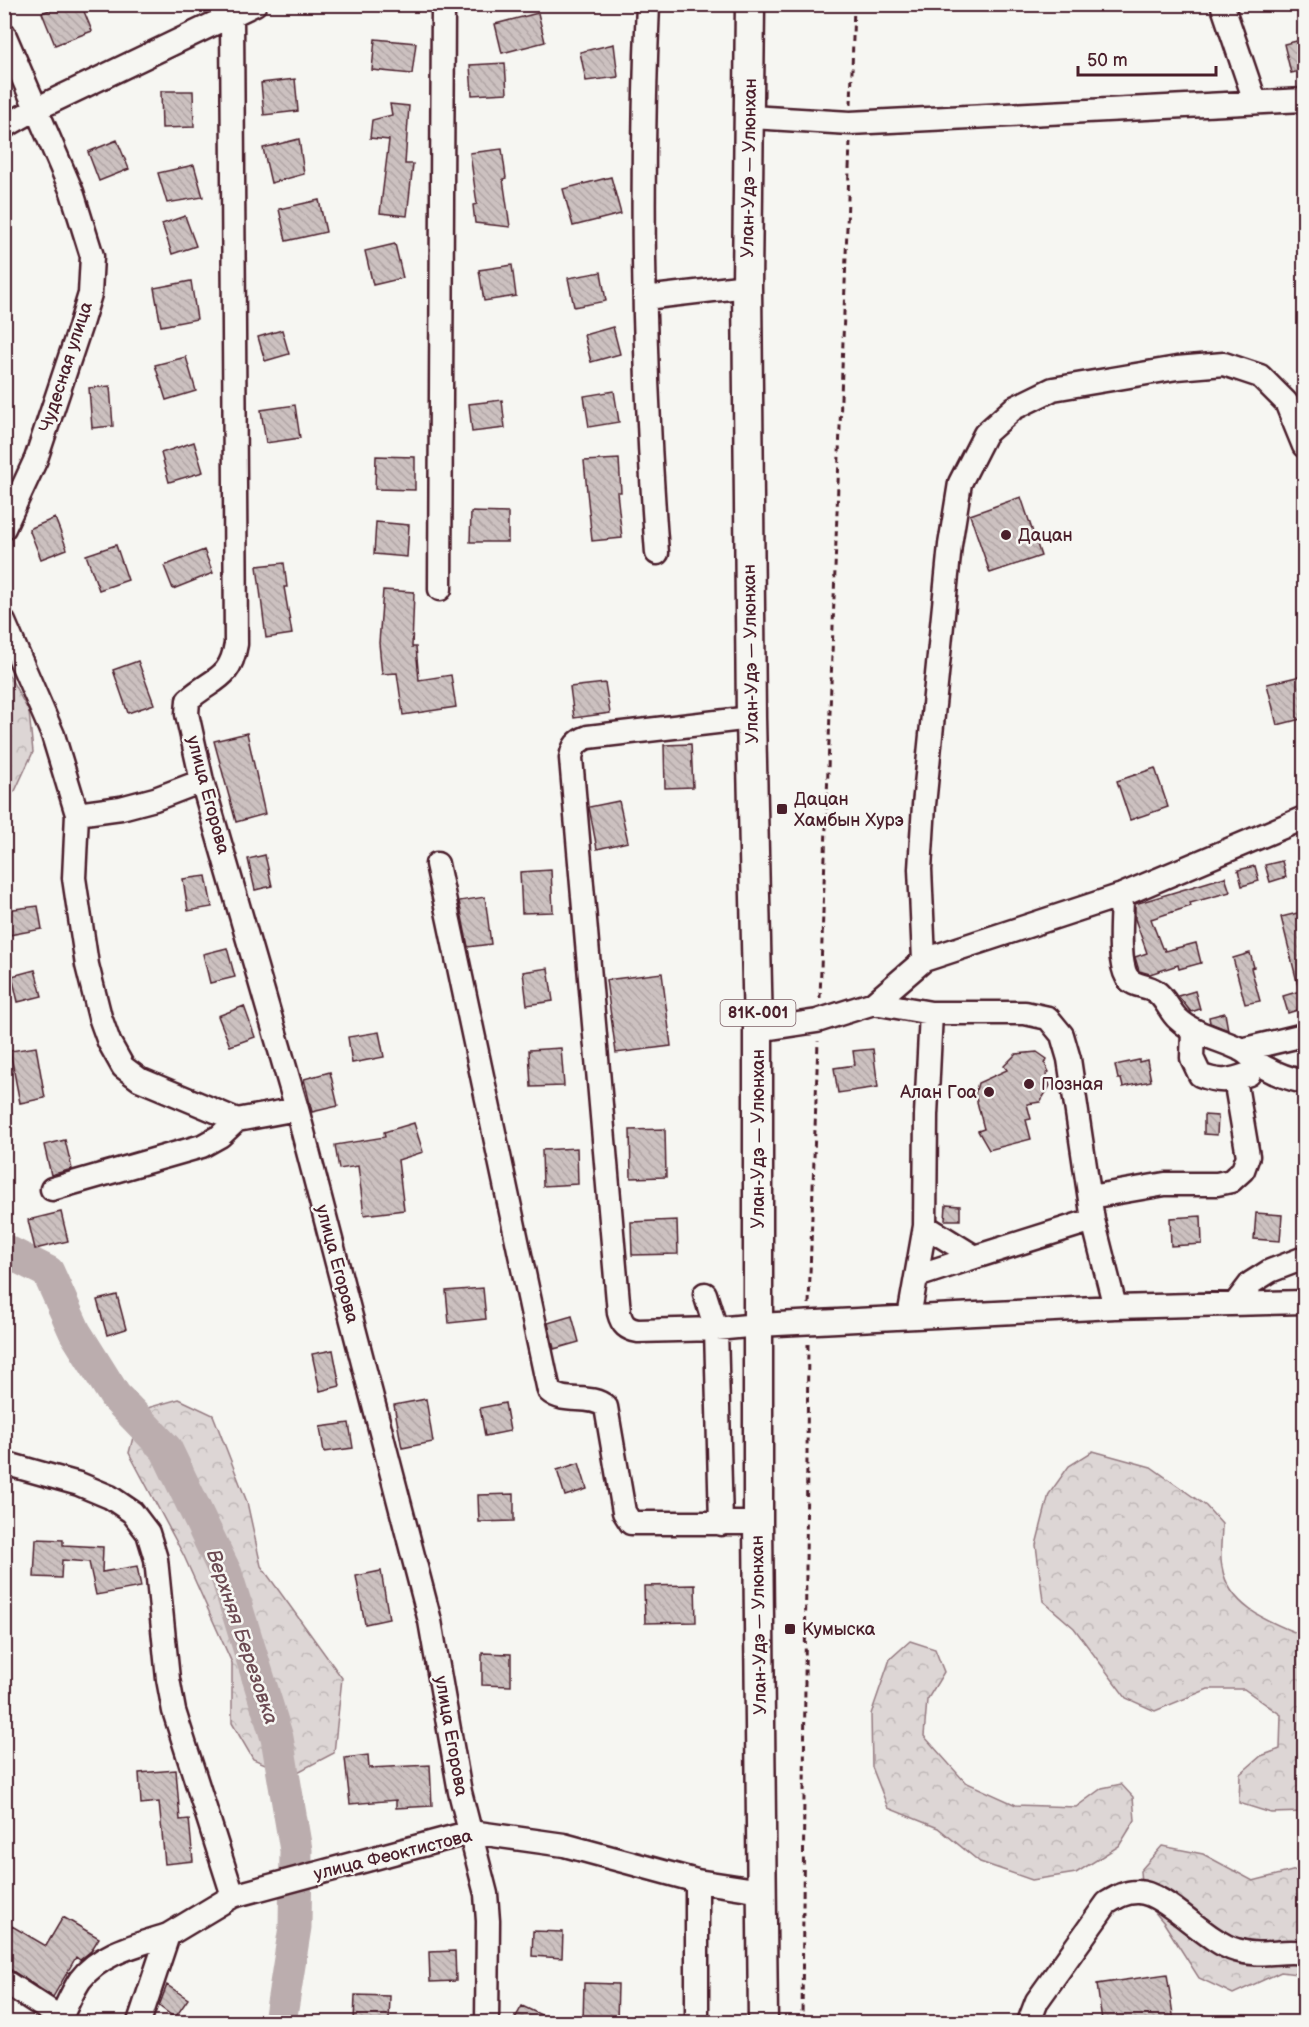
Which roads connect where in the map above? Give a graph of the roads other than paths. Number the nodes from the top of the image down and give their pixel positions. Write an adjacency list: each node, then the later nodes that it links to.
1 (255, 4): 6 (street)
2 (443, 4): 19 (street)
3 (648, 4): 14 (street)
4 (750, 4): 11 (main road, Улан-Удэ — Улюнхан / 81К-001)
5 (1222, 4): 9 (street)
6 (232, 16): 10 (street); 22 (street, улица Егорова)
7 (4, 34): 10 (street, Чудесная улица)
8 (1305, 100): 9 (street)
9 (1255, 101): 11 (street)
10 (36, 109): 12 (street); 16 (street, Чудесная улица)
11 (750, 117): 13 (main road, Улан-Удэ — Улюнхан / 81К-001)
12 (4, 127)
13 (747, 286): 14 (street); 21 (main road, Улан-Удэ — Улюнхан / 81К-001)
14 (645, 298): 18 (street)
15 (1305, 446): 27 (street)
16 (15, 482): 17 (street, Чудесная улица)
17 (4, 528)
18 (657, 553)
19 (440, 589)
20 (4, 622): 23 (street)
21 (751, 718): 30 (main road, Улан-Удэ — Улюнхан / 81К-001); 52 (street)
22 (202, 781): 23 (street); 37 (street, улица Егорова)
23 (77, 814): 38 (street)
24 (1302, 827): 26 (street)
25 (436, 864): 55 (street)
26 (1122, 895): 27 (street); 31 (street)
27 (924, 960): 28 (street)
28 (874, 1003): 29 (street); 30 (street)
29 (931, 1014): 40 (street); 42 (street)
30 (758, 1030): 51 (main road, Улан-Удэ — Улюнхан / 81К-001)
31 (1193, 1030): 33 (street); 35 (street)
32 (1305, 1035): 33 (street)
33 (1241, 1050): 34 (street)
34 (1264, 1068): 35 (street); 36 (street)
35 (1235, 1078): 40 (street)
36 (1305, 1082)
37 (297, 1109): 38 (street); 56 (street, улица Егорова)
38 (237, 1120): 39 (street)
39 (52, 1189)
40 (1090, 1197): 41 (street)
41 (1093, 1220): 43 (street); 48 (street)
42 (925, 1226): 43 (street); 45 (street)
43 (975, 1257): 45 (street)
44 (1305, 1258): 47 (street)
45 (918, 1276): 50 (street)
46 (705, 1294): 52 (street)
47 (1235, 1304): 48 (street); 49 (street)
48 (1115, 1307): 50 (street)
49 (1303, 1307)
50 (909, 1317): 51 (street)
51 (758, 1324): 52 (street); 54 (main road, Улан-Удэ — Улюнхан / 81К-001)
52 (716, 1329): 55 (street)
53 (4, 1463): 59 (street)
54 (758, 1523): 55 (street); 58 (main road, Улан-Удэ — Улюнхан / 81К-001)
55 (721, 1524)
56 (471, 1832): 57 (street, улица Феоктистова); 59 (street, улица Феоктистова); 65 (street, улица Егорова)
57 (697, 1881): 58 (street, улица Феоктистова); 66 (street)
58 (762, 1891): 67 (main road, Улан-Удэ — Улюнхан / 81К-001)
59 (233, 1896): 60 (street, улица Феоктистова)
60 (168, 1935): 63 (street, улица Феоктистова); 64 (street)
61 (1305, 1953): 68 (street)
62 (4, 1981): 63 (street)
63 (60, 2020)
64 (138, 2022)
65 (486, 2022)
66 (697, 2022)
67 (763, 2022)
68 (1029, 2022)

